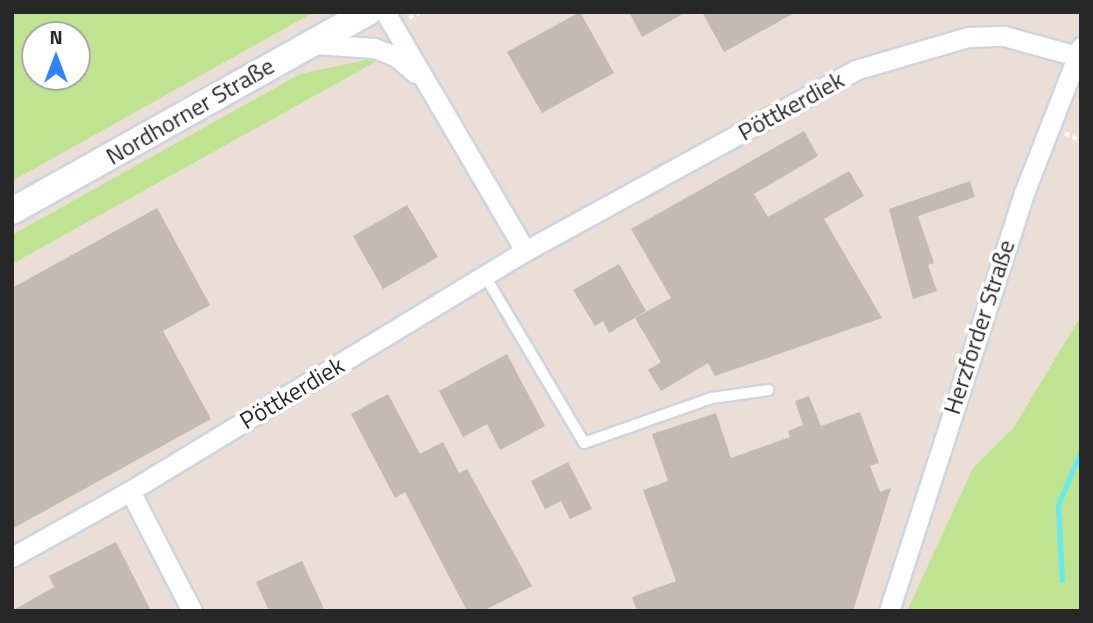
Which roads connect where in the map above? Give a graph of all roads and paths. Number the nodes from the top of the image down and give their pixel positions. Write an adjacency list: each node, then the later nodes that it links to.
1 (368, 12): 3 (main road, Nordhorner Straße)
2 (385, 12): 5 (street)
3 (309, 44): 5 (street); 6 (main road, Nordhorner Straße)
4 (1079, 52): 7 (street, Pöttkerdiek); 13 (street, Herzforder Straße)
5 (423, 79): 7 (street)
6 (12, 211)
7 (525, 251): 8 (street, Pöttkerdiek)
8 (485, 276): 9 (lane); 10 (street, Pöttkerdiek)
9 (768, 390)
10 (130, 491): 11 (street, Pöttkerdiek); 12 (street)
11 (12, 557)
12 (192, 611)
13 (889, 611)

